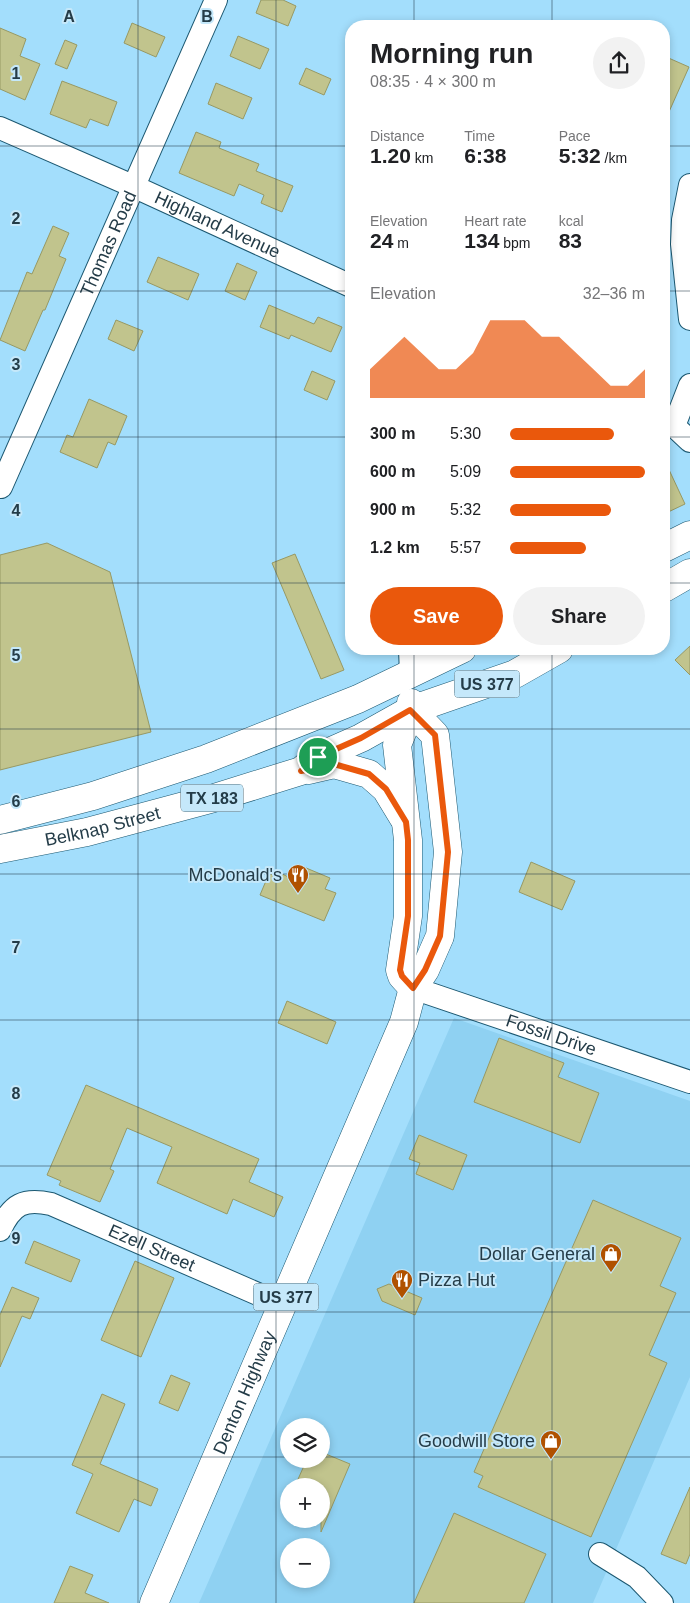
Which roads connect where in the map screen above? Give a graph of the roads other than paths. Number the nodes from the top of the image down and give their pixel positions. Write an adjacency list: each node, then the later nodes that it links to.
1 (216, 0): 4 (street, Thomas Road)
2 (0, 128): 4 (street, Highland Avenue)
3 (690, 185): 6 (street)
4 (135, 187): 5 (street, Highland Avenue); 9 (street, Thomas Road)
5 (345, 283)
6 (690, 319)
7 (690, 384): 8 (street)
8 (680, 430)
9 (2, 488)
10 (690, 535): 11 (main road)
11 (670, 545)
12 (690, 573): 13 (main road)
13 (670, 585)
14 (438, 655): 16 (main road, Belknap Street / US 377)
15 (549, 655): 17 (main road, Belknap Street / US 377)
16 (410, 662): 17 (main road); 19 (main road, Belknap Street / TX 183)
17 (410, 710): 18 (main road, Belknap Street / TX 183); 20 (main road); 22 (main road, Denton Highway / US 377)
18 (301, 771): 20 (main road); 21 (main road, Belknap Street / TX 183)
19 (0, 820)
20 (406, 822): 22 (main road)
21 (0, 849)
22 (413, 988): 23 (street, Fossil Drive); 25 (main road, Denton Highway / US 377)
23 (690, 1082)
24 (0, 1230): 25 (street, Ezell Street)
25 (283, 1305): 27 (main road, Denton Highway / US 377)
26 (600, 1554): 28 (street)
27 (154, 1603)
28 (662, 1603)

